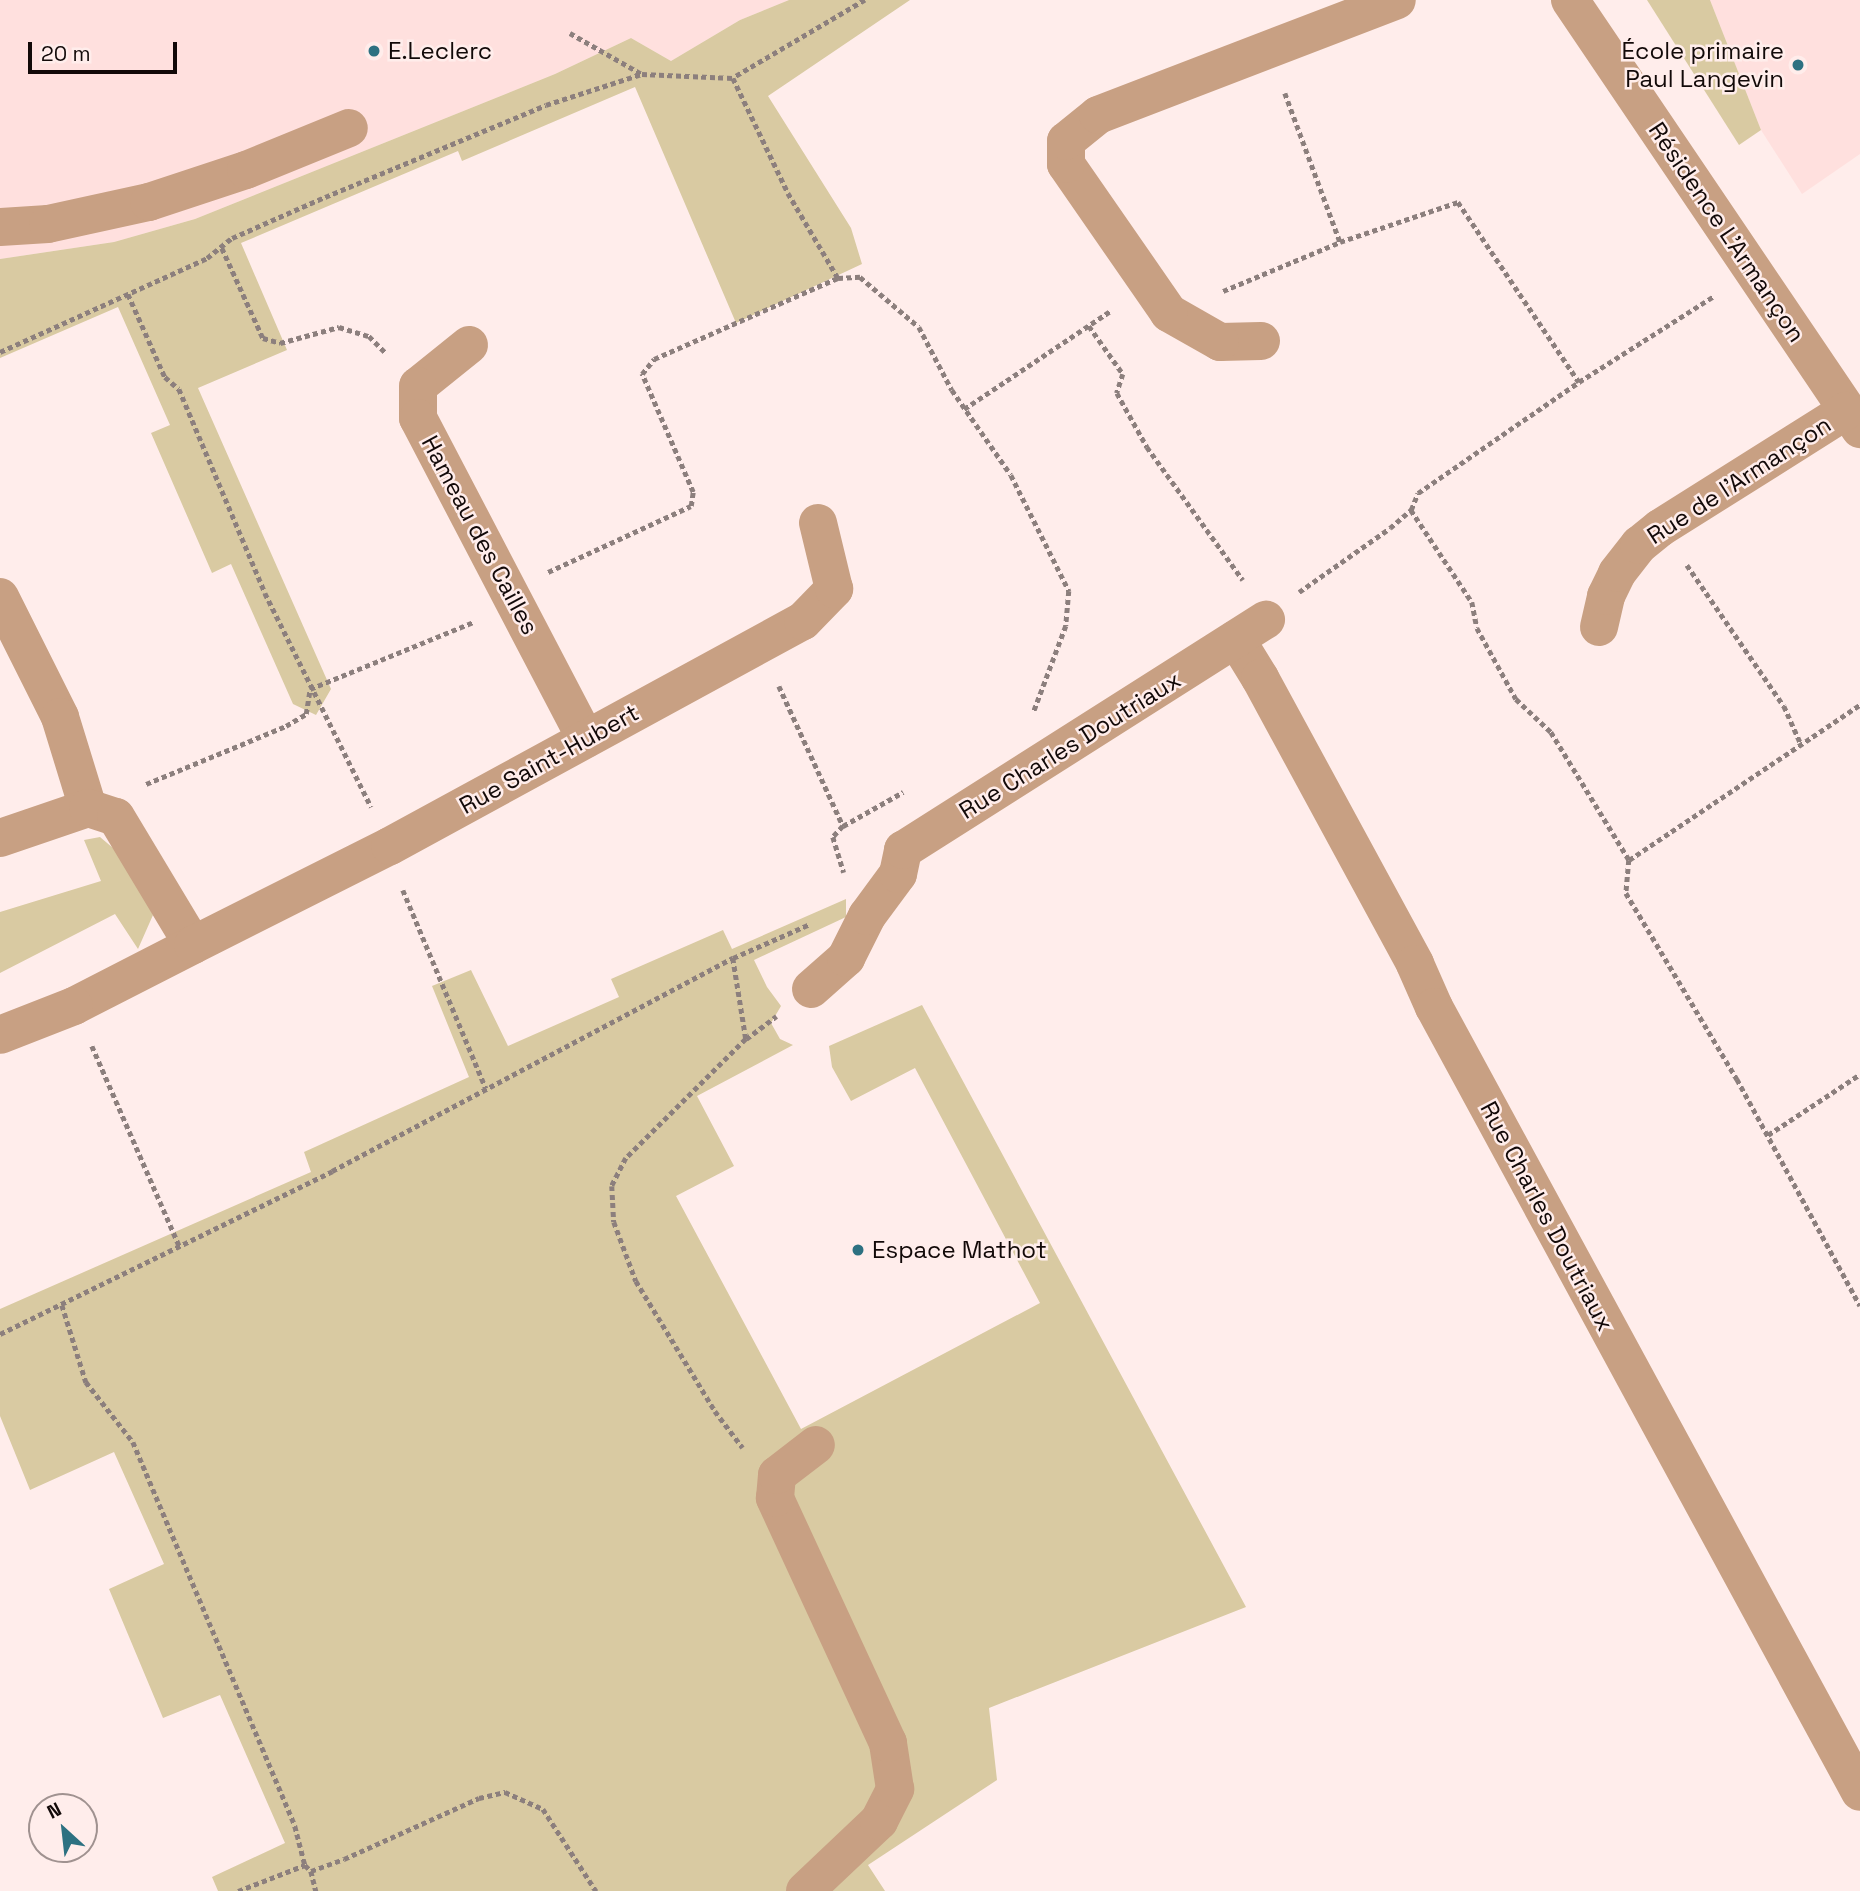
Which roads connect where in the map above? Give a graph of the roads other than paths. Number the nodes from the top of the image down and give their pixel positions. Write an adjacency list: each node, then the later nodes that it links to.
1 (1397, 0): 5 (street)
2 (1570, 0): 7 (street, Résidence L'Armançon)
3 (349, 128): 4 (street)
4 (0, 227)
5 (1261, 341)
6 (469, 345): 11 (street, Hameau des Cailles)
7 (1853, 420): 10 (street, Rue de l'Armançon)
8 (818, 523): 11 (street, Rue Saint-Hubert)
9 (0, 597): 12 (street)
10 (1599, 627)
11 (586, 739): 14 (street, Rue Saint-Hubert)
12 (88, 808): 13 (street); 14 (street)
13 (0, 838)
14 (193, 945): 16 (street, Rue Saint-Hubert)
15 (811, 989): 18 (street, Rue Charles Doutriaux)
16 (0, 1035)
17 (816, 1445): 19 (street)
18 (1860, 1792)
19 (805, 1891)

